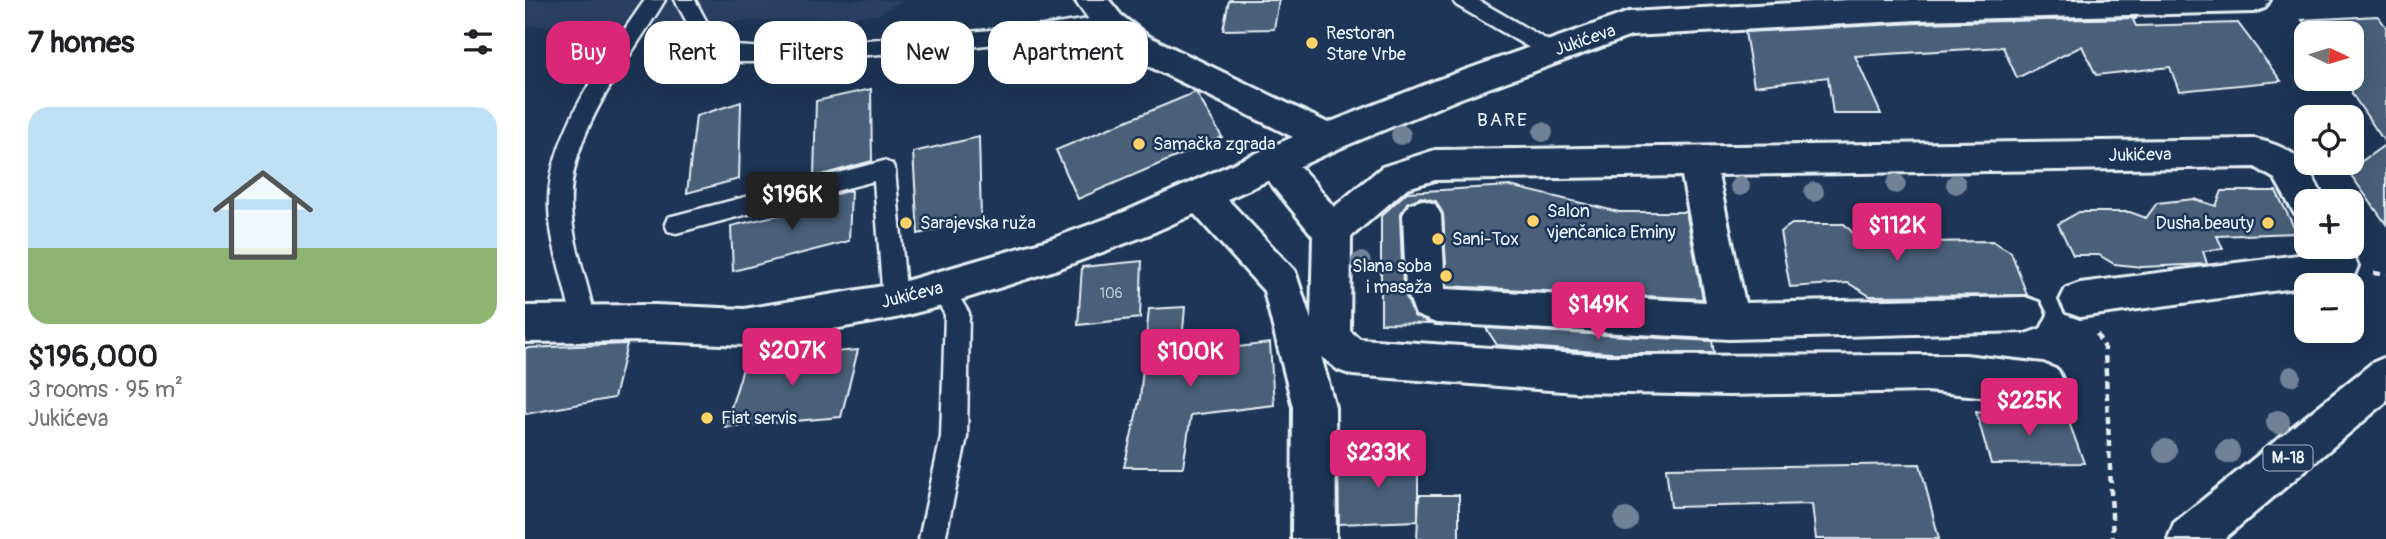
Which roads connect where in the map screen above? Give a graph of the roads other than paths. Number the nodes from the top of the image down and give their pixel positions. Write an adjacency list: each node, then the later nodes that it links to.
1 (655, 0): 22 (lane)
2 (685, 0): 6 (lane)
3 (1463, 0): 7 (lane)
4 (2254, 0): 5 (street, Jukićeva)
5 (2074, 2): 7 (street, Jukićeva)
6 (1100, 11): 8 (street)
7 (1552, 52): 8 (street, Jukićeva)
8 (1327, 138): 10 (street, Jukićeva)
9 (1697, 162): 11 (street, Jukićeva); 15 (street, Jukićeva); 21 (street)
10 (1272, 163): 12 (street, Jukićeva); 15 (street)
11 (2300, 189)
12 (1201, 196): 17 (street, Jukićeva); 27 (street)
13 (1422, 215): 21 (street)
14 (676, 224): 19 (lane)
15 (1332, 231): 25 (street)
16 (2336, 259): 18 (street)
17 (942, 289): 19 (street, Jukićeva); 26 (lane)
18 (2080, 300)
19 (895, 301): 22 (street, Jukićeva)
20 (2025, 314): 21 (street)
21 (1729, 321)
22 (583, 323): 23 (street, Jukićeva)
23 (525, 324)
24 (2386, 376): 28 (street, M-18)
25 (2043, 383)
26 (932, 539)
27 (1314, 539)
28 (2190, 539)

